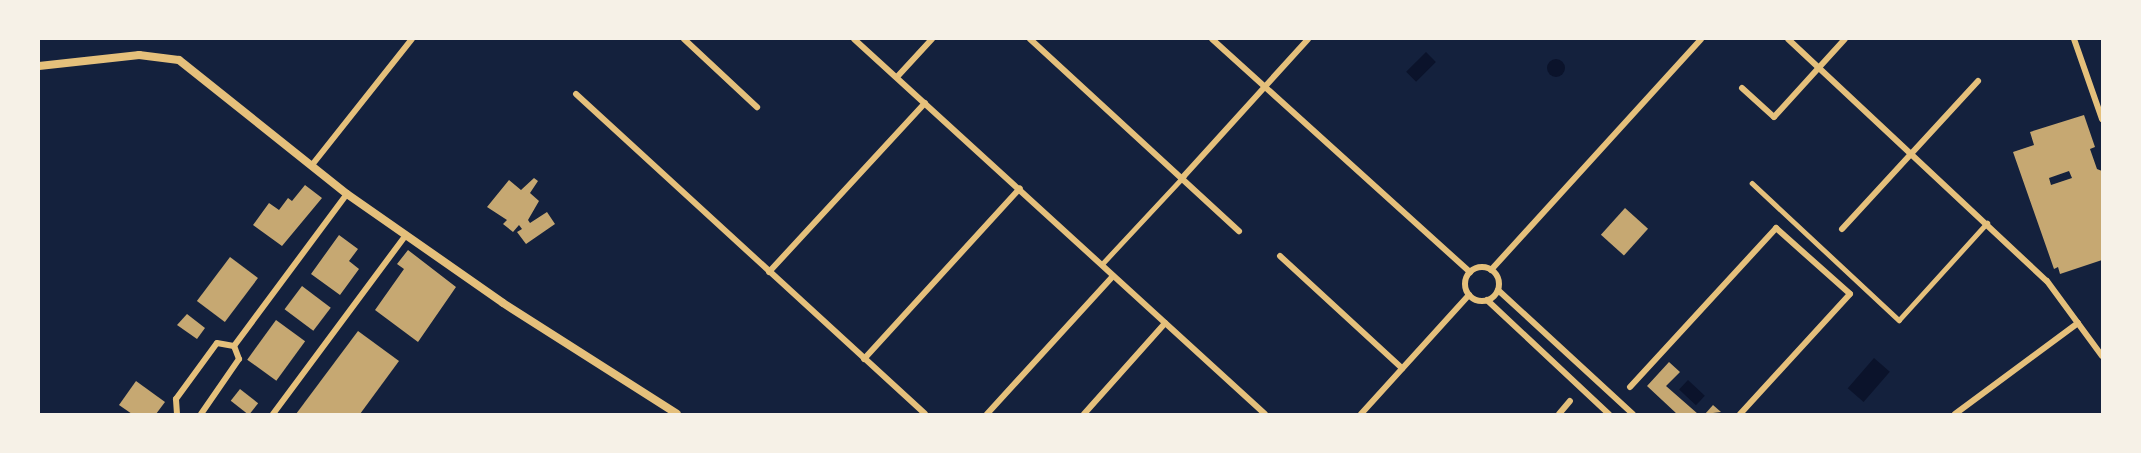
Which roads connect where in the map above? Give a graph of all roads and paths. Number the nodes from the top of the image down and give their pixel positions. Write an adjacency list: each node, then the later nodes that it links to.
1 (412, 39): 23 (street)
2 (684, 39): 20 (street)
3 (854, 39): 14 (street)
4 (932, 39): 14 (street)
5 (1030, 39): 24 (street)
6 (1212, 39): 16 (street)
7 (1308, 39): 16 (street)
8 (1701, 39): 34 (street)
9 (1788, 39): 13 (street)
10 (1845, 39): 13 (street)
11 (2074, 39): 21 (street)
12 (39, 66): 23 (street)
13 (1819, 68): 17 (street); 22 (street)
14 (897, 77): 19 (street)
15 (1978, 81): 22 (street)
16 (1265, 87): 24 (street); 36 (street)
17 (1742, 88)
18 (576, 94): 35 (street)
19 (925, 103): 26 (street); 35 (street)
20 (758, 106)
21 (2102, 118)
22 (1912, 152): 28 (street); 29 (street)
23 (312, 165): 27 (street)
24 (1183, 177): 30 (street); 33 (street)
25 (1752, 183): 28 (street)
26 (1020, 188): 33 (street); 45 (street)
27 (347, 194): 31 (street); 43 (street)
28 (1988, 223): 42 (street)
29 (1842, 230)
30 (1239, 231)
31 (406, 235): 51 (street); 52 (street)
32 (1280, 256): 46 (street)
33 (1102, 264): 37 (street)
34 (1491, 270): 36 (street); 38 (street)
35 (769, 272): 45 (street)
36 (1470, 272): 39 (street)
37 (1113, 276): 41 (street); 54 (street)
38 (1498, 290): 40 (street); 60 (street)
39 (1469, 295): 40 (street); 46 (street)
40 (1487, 300): 59 (street)
41 (1165, 323): 55 (street); 56 (street)
42 (2078, 323): 44 (street); 62 (street)
43 (234, 346): 49 (street); 50 (street)
44 (2102, 356)
45 (864, 358): 53 (street)
46 (1402, 368): 57 (street)
47 (1630, 387): 61 (street)
48 (1570, 401): 58 (street)
49 (177, 414)
50 (201, 414)
51 (273, 414)
52 (677, 414)
53 (925, 414)
54 (987, 414)
55 (1084, 414)
56 (1265, 414)
57 (1361, 414)
58 (1559, 414)
59 (1608, 414)
60 (1633, 414)
61 (1740, 414)
62 (1955, 414)

